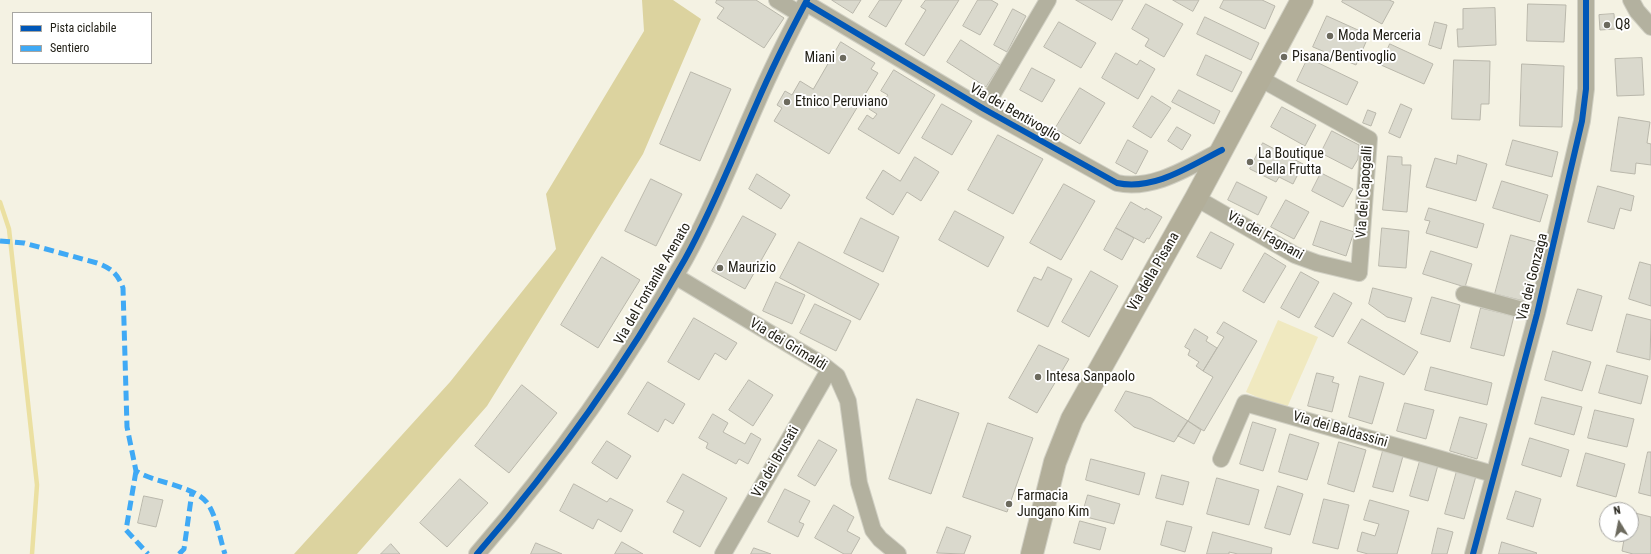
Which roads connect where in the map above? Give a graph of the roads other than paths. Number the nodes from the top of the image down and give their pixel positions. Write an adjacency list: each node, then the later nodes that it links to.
1 (777, 0): 6 (street, Via dei Bentivoglio)
2 (1048, 0): 9 (street)
3 (1302, 0): 8 (main road, Via della Pisana)
4 (1586, 0): 15 (street, Via dei Gonzaga)
5 (1631, 0): 7 (street)
6 (804, 6): 9 (street, Via dei Bentivoglio); 13 (street, Via del Fontanile Arenato)
7 (1651, 28)
8 (1261, 79): 10 (main road, Via della Pisana); 12 (street, Via dei Capogalli)
9 (984, 109): 10 (street, Via dei Bentivoglio)
10 (1222, 150): 11 (main road, Via della Pisana)
11 (1196, 198): 12 (street, Via dei Fagnani); 19 (main road, Via della Pisana)
12 (1359, 273)
13 (675, 276): 16 (street, Via dei Grimaldi); 20 (street, Via del Fontanile Arenato)
14 (1464, 294): 15 (street)
15 (1537, 314): 18 (street, Via dei Gonzaga)
16 (829, 370): 21 (street, Via dei Brusati); 22 (street, Via dei Grimaldi)
17 (1221, 459): 18 (street, Via dei Baldassini)
18 (1493, 474): 23 (street, Via dei Gonzaga)
19 (1030, 551)
20 (477, 554)
21 (723, 554)
22 (898, 554)
23 (1473, 554)

